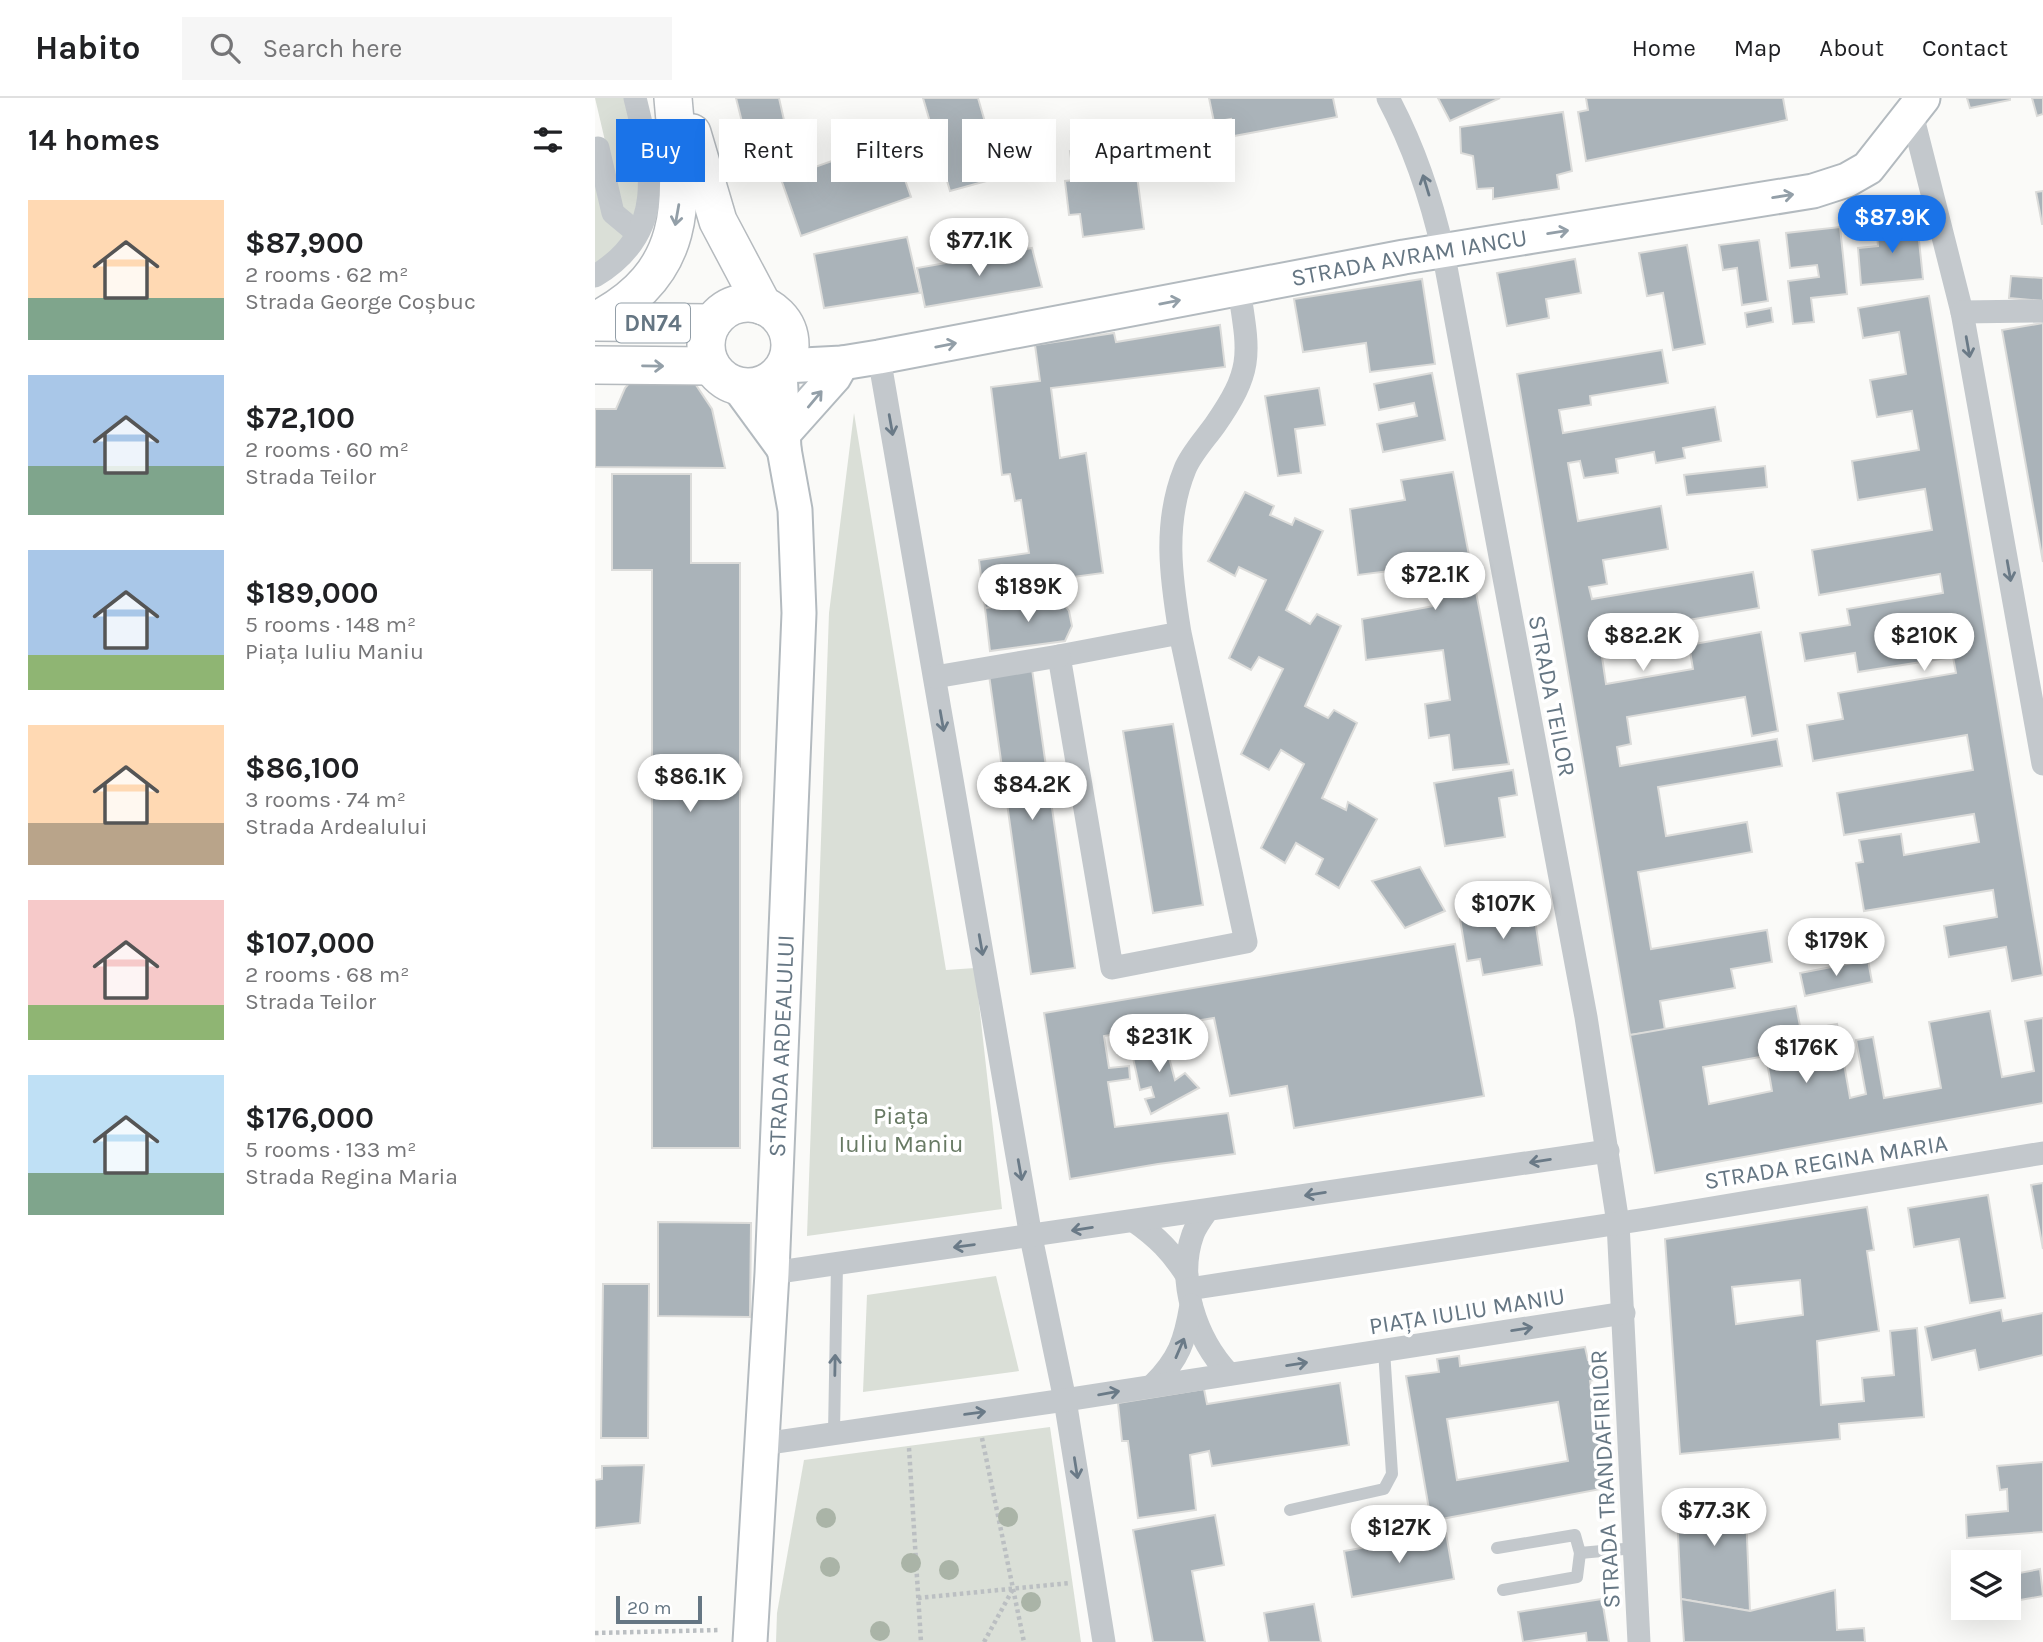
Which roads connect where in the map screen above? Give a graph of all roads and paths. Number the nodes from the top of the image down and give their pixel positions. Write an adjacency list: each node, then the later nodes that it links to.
1 (635, 98): 9 (street)
2 (673, 98): 17 (main road, one-way to 17)
3 (684, 98): 8 (main road)
4 (1388, 98): 10 (street, STRADA TEILOR, one-way to 4)
5 (1918, 106): 10 (main road, STRADA AVRAM IANCU, one-way to 5); 14 (street)
6 (598, 148): 7 (street)
7 (604, 214): 9 (street)
8 (718, 221): 13 (main road); 16 (main road)
9 (637, 233): 11 (street)
10 (1443, 251): 12 (main road, STRADA AVRAM IANCU); 28 (street, STRADA TEILOR)
11 (595, 276)
12 (1239, 289): 18 (main road, STRADA AVRAM IANCU, one-way to 12); 24 (street)
13 (763, 306): 16 (main road); 21 (main road)
14 (1962, 312): 15 (street); 27 (street, one-way to 27)
15 (2043, 312)
16 (716, 318): 17 (main road, DN74); 22 (main road)
17 (595, 322)
18 (879, 357): 19 (main road, STRADA AVRAM IANCU); 26 (street, one-way to 26)
19 (842, 363): 21 (main road, STRADA AVRAM IANCU); 23 (main road, one-way to 19)
20 (595, 365): 22 (main road, DN74, one-way to 22)
21 (782, 369): 22 (main road); 23 (main road, STRADA ARDEALULUI)
22 (725, 376): 23 (main road, STRADA ARDEALULUI)
23 (784, 441): 35 (main road, STRADA ARDEALULUI)
24 (1181, 634): 25 (street); 25 (street)
25 (1059, 656): 26 (street)
26 (935, 677): 33 (street, one-way to 33)
27 (2043, 764)
28 (1608, 1151): 30 (street, one-way to 30); 32 (street)
29 (2043, 1153): 32 (street, STRADA REGINA MARIA)
30 (1207, 1211): 31 (street); 36 (street)
31 (1134, 1221): 33 (street, one-way to 33); 36 (street)
32 (1618, 1223): 36 (street); 37 (street)
33 (1031, 1237): 34 (street, one-way to 34); 41 (street)
34 (837, 1264): 35 (street); 44 (lane, one-way to 34)
35 (772, 1273): 45 (main road, STRADA ARDEALULUI)
36 (1189, 1290): 39 (street); 40 (street, one-way to 36)
37 (1624, 1313): 38 (street, PIAȚA IULIU MANIU, one-way to 37); 48 (street, STRADA TRANDAFIRILOR)
38 (1384, 1350): 39 (street, PIAȚA IULIU MANIU, one-way to 38); 46 (lane)
39 (1229, 1374): 40 (street, PIAȚA IULIU MANIU)
40 (1153, 1385): 41 (street, PIAȚA IULIU MANIU, one-way to 40)
41 (1065, 1400): 42 (street, PIAȚA IULIU MANIU); 50 (street, one-way to 50)
42 (977, 1413): 43 (street, PIAȚA IULIU MANIU, one-way to 42); 51 (path)
43 (907, 1423): 44 (street, PIAȚA IULIU MANIU); 53 (path)
44 (834, 1433): 45 (street, PIAȚA IULIU MANIU)
45 (762, 1444): 55 (main road, STRADA ARDEALULUI)
46 (1290, 1510)
47 (1497, 1548): 49 (lane)
48 (1635, 1548): 49 (lane); 60 (street, STRADA TRANDAFIRILOR)
49 (1580, 1553): 52 (lane)
50 (1094, 1581): 51 (path); 59 (street)
51 (1013, 1588): 53 (path); 57 (path); 58 (path)
52 (1503, 1590)
53 (918, 1598): 56 (path)
54 (595, 1633): 55 (path)
55 (751, 1636)
56 (921, 1642)
57 (984, 1642)
58 (1024, 1642)
59 (1104, 1642)
60 (1639, 1642)

